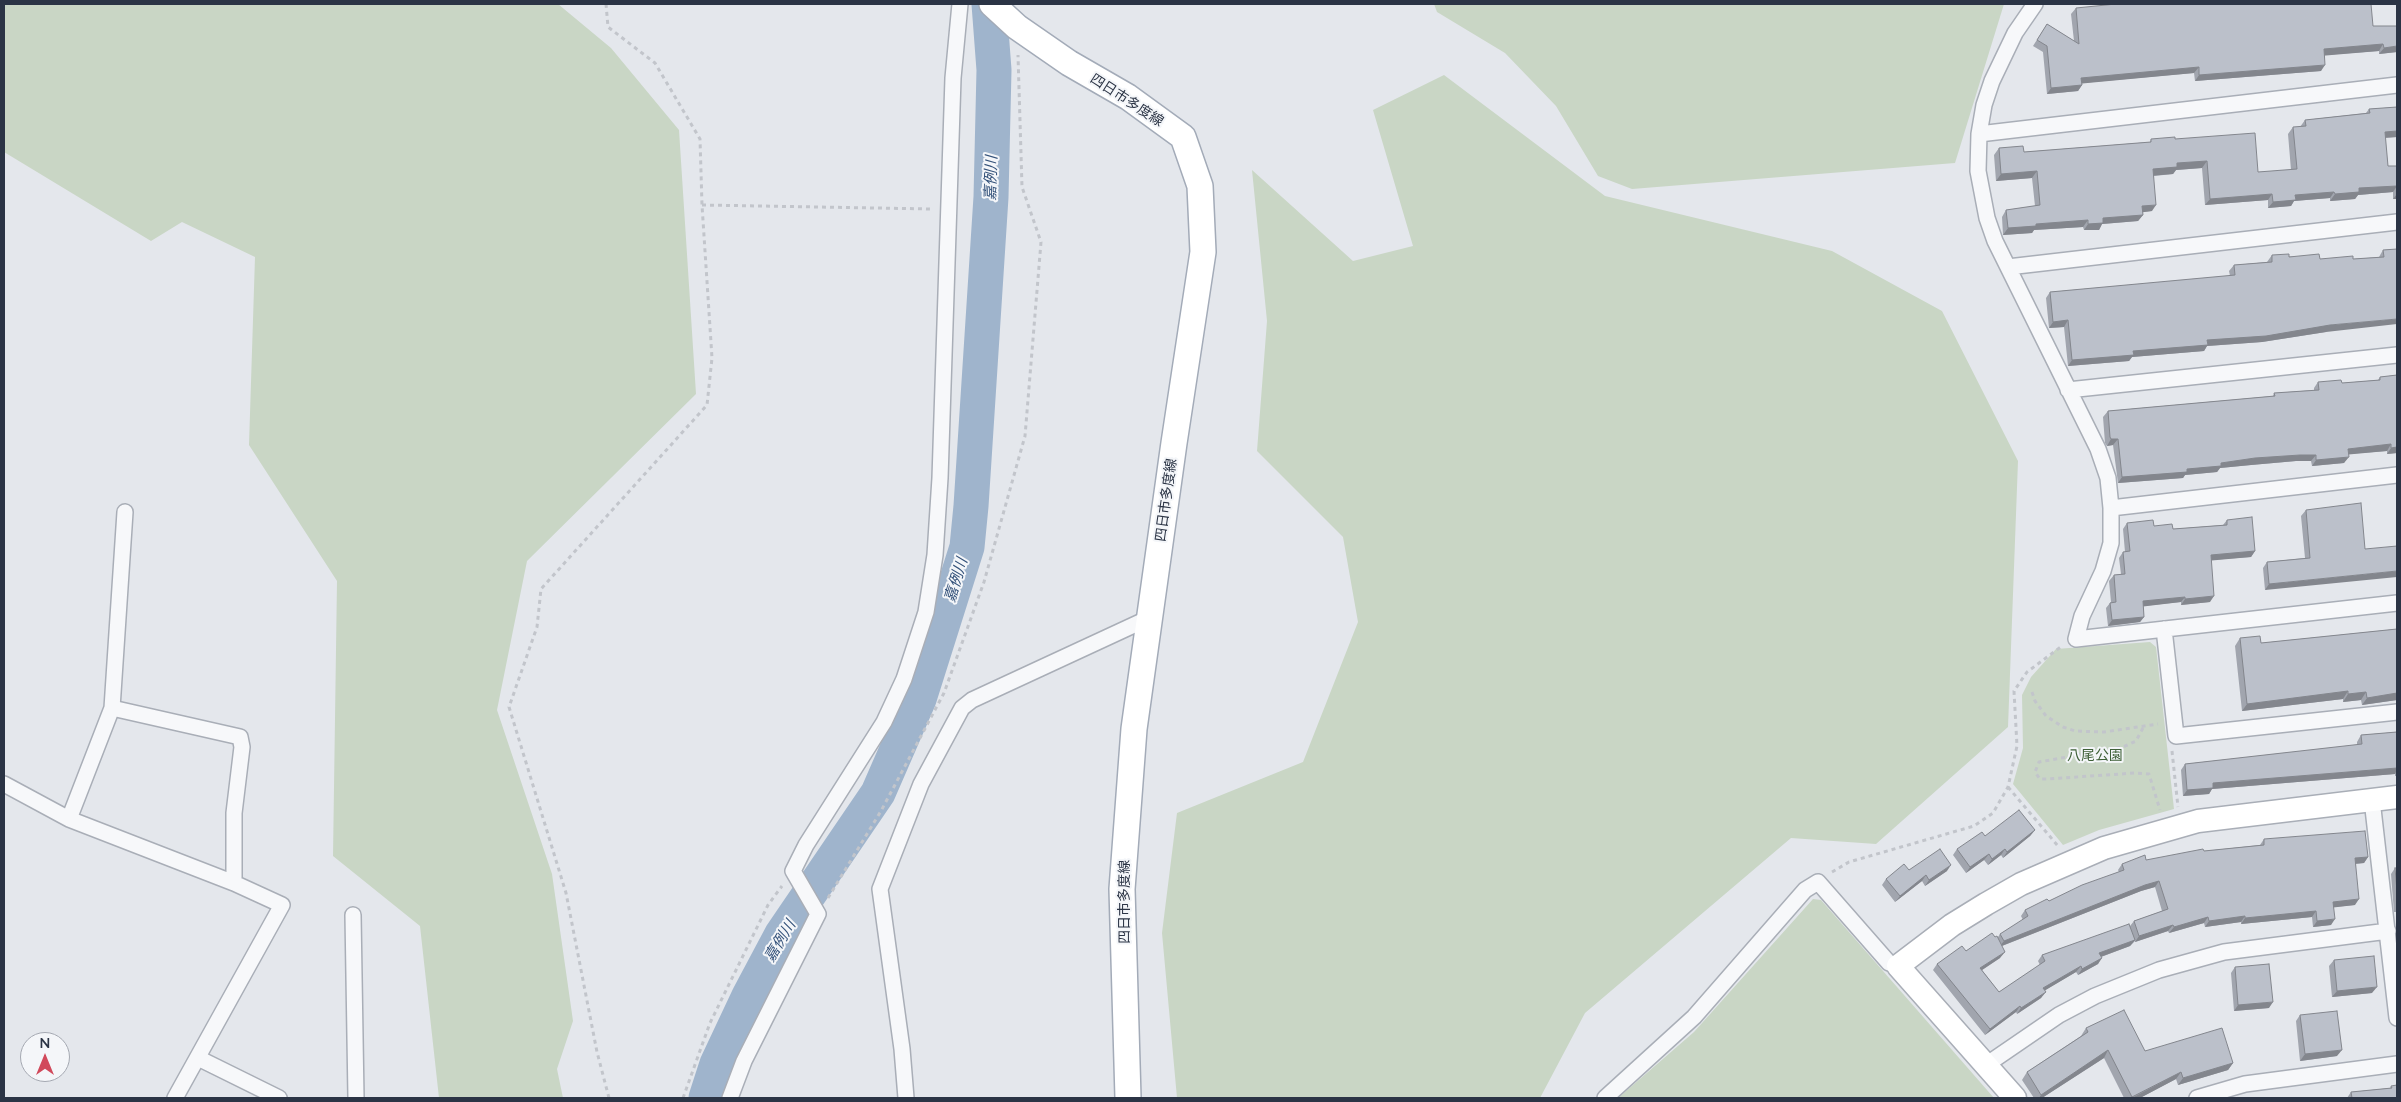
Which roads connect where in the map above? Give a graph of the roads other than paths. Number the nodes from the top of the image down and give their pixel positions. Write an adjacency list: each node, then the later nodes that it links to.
1 (960, 4): 33 (street)
2 (992, 4): 14 (main road, 四日市多度線)
3 (2035, 4): 5 (street)
4 (2397, 85): 5 (street)
5 (1979, 134): 7 (street)
6 (2397, 222): 7 (street)
7 (2008, 267): 9 (street)
8 (2397, 355): 9 (street)
9 (2068, 390): 11 (street)
10 (2397, 475): 11 (street)
11 (2111, 508): 15 (street)
12 (125, 512): 16 (street)
13 (2397, 604): 15 (street)
14 (1149, 618): 34 (street); 35 (main road, 四日市多度線)
15 (2164, 629): 17 (street)
16 (112, 708): 21 (street); 22 (street)
17 (2397, 712)
18 (4, 784): 21 (street)
19 (2397, 797): 20 (street)
20 (2372, 800): 24 (street); 25 (street)
21 (69, 819): 22 (street)
22 (234, 883): 27 (street)
23 (352, 914): 32 (street)
24 (2388, 931): 26 (street); 29 (street)
25 (1898, 966): 29 (street); 36 (street)
26 (2397, 1018)
27 (198, 1058): 30 (street); 31 (street)
28 (2397, 1064): 38 (street)
29 (1986, 1065): 37 (street)
30 (175, 1098)
31 (279, 1098)
32 (356, 1098)
33 (730, 1098)
34 (906, 1098)
35 (1128, 1098)
36 (1605, 1098)
37 (2015, 1098)
38 (2197, 1098)

